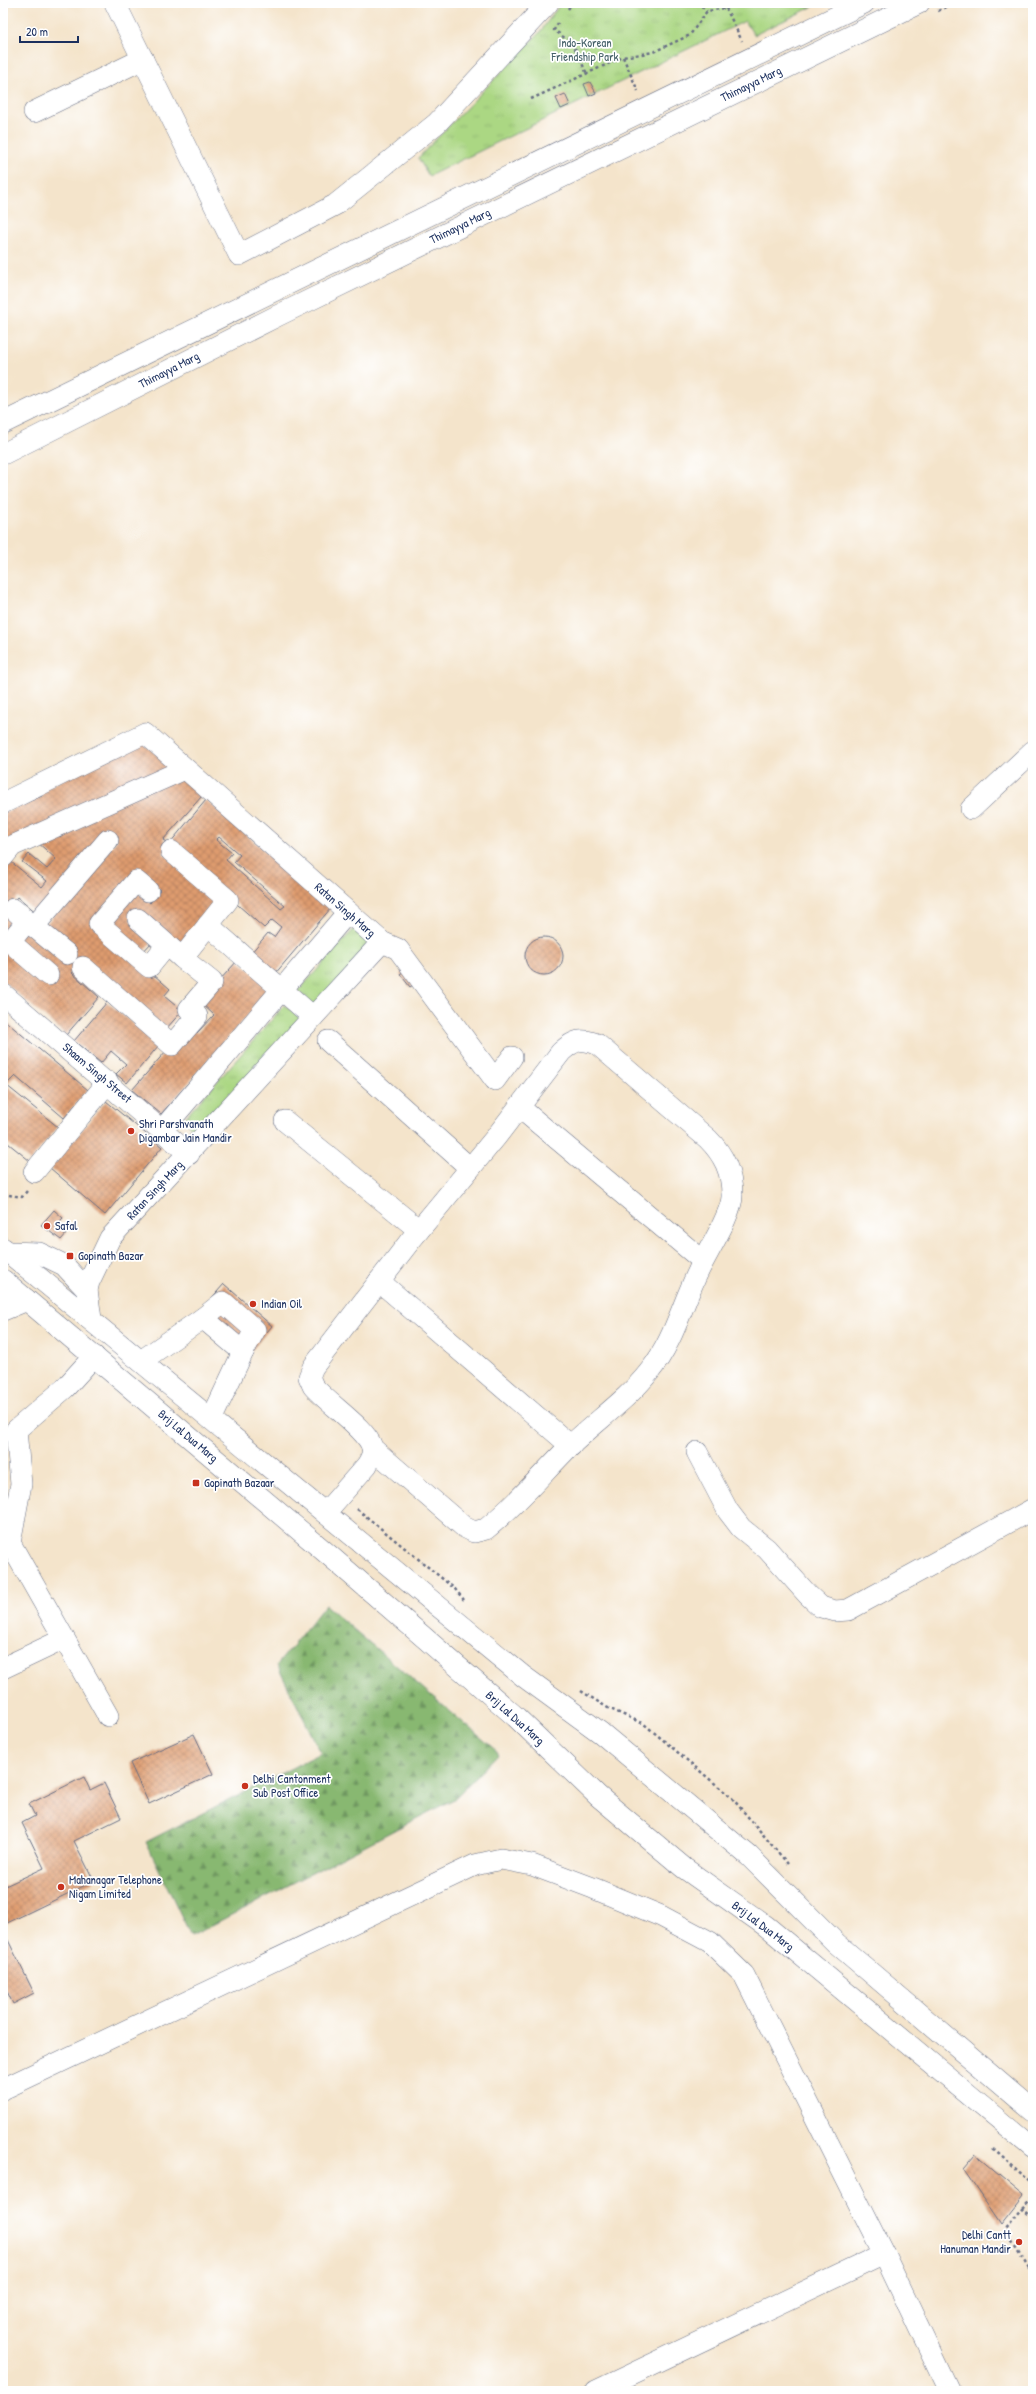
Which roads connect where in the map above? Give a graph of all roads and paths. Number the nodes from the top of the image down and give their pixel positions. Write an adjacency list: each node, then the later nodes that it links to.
1 (115, 3): 13 (street)
2 (572, 3): 7 (path)
3 (697, 3): 9 (path)
4 (727, 3): 8 (path)
5 (864, 3): 12 (street, Thimayya Marg)
6 (919, 3): 19 (street, Thimayya Marg)
7 (556, 8): 13 (street)
8 (726, 8): 9 (path); 12 (path)
9 (707, 11): 11 (path)
10 (561, 19): 14 (path)
11 (623, 57): 14 (path); 16 (path)
12 (750, 57): 16 (street, Thimayya Marg)
13 (143, 59): 17 (street)
14 (588, 74): 15 (path)
15 (531, 99)
16 (647, 108): 18 (street, Thimayya Marg)
17 (34, 112)
18 (266, 294): 19 (street); 20 (street, Thimayya Marg)
19 (277, 316): 21 (street, Thimayya Marg)
20 (3, 423)
21 (3, 454)
22 (1033, 751): 25 (street)
23 (185, 769): 24 (street, Ratan Singh Marg); 28 (street); 30 (street, Ratan Singh Marg)
24 (3, 803)
25 (971, 809)
26 (108, 840): 31 (street)
27 (171, 851): 33 (street)
28 (3, 857)
29 (148, 891): 36 (street)
30 (348, 912): 35 (street, Ratan Singh Marg); 40 (street)
31 (25, 919): 34 (street); 37 (street)
32 (138, 920): 36 (street)
33 (208, 925): 36 (street); 40 (street)
34 (6, 939): 39 (street)
35 (382, 942): 42 (street, Ratan Singh Marg); 44 (street)
36 (175, 952): 38 (street)
37 (67, 954)
38 (83, 967)
39 (48, 975)
40 (282, 988): 42 (street); 48 (street)
41 (3, 994): 45 (street, Shaam Singh Street)
42 (314, 1017): 49 (street, Ratan Singh Marg)
43 (328, 1041): 50 (street)
44 (512, 1057)
45 (108, 1082): 48 (street, Shaam Singh Street); 51 (street)
46 (519, 1107): 50 (street); 54 (street); 54 (street)
47 (285, 1120): 52 (street)
48 (162, 1130): 49 (street, Shaam Singh Street)
49 (189, 1154): 57 (street, Ratan Singh Marg)
50 (470, 1168): 52 (street)
51 (34, 1172)
52 (419, 1230): 56 (street)
53 (6, 1250): 57 (street); 60 (street)
54 (703, 1261): 65 (street)
55 (3, 1280): 58 (street, Brij Lal Dua Marg)
56 (379, 1281): 65 (street); 66 (street)
57 (88, 1290): 60 (street)
58 (27, 1300): 59 (street); 61 (street, Brij Lal Dua Marg)
59 (3, 1310)
60 (91, 1319): 62 (street)
61 (94, 1356): 64 (street); 76 (street, Brij Lal Dua Marg)
62 (141, 1361): 63 (street); 63 (street)
63 (212, 1418): 69 (street)
64 (9, 1433): 70 (street)
65 (571, 1446): 66 (street)
66 (372, 1448): 69 (street)
67 (697, 1452): 68 (street)
68 (1033, 1509)
69 (325, 1513): 75 (street)
70 (7, 1545): 71 (street)
71 (64, 1639): 72 (street); 73 (street)
72 (3, 1668)
73 (108, 1716)
74 (3, 2089): 82 (street)
75 (1033, 2111)
76 (1033, 2148)
77 (993, 2149): 78 (path)
78 (1033, 2184)
79 (1033, 2198): 80 (path)
80 (1024, 2208): 81 (path); 83 (path)
81 (1033, 2217)
82 (884, 2254): 84 (street); 85 (street)
83 (1033, 2263)
84 (596, 2391)
85 (949, 2391)

